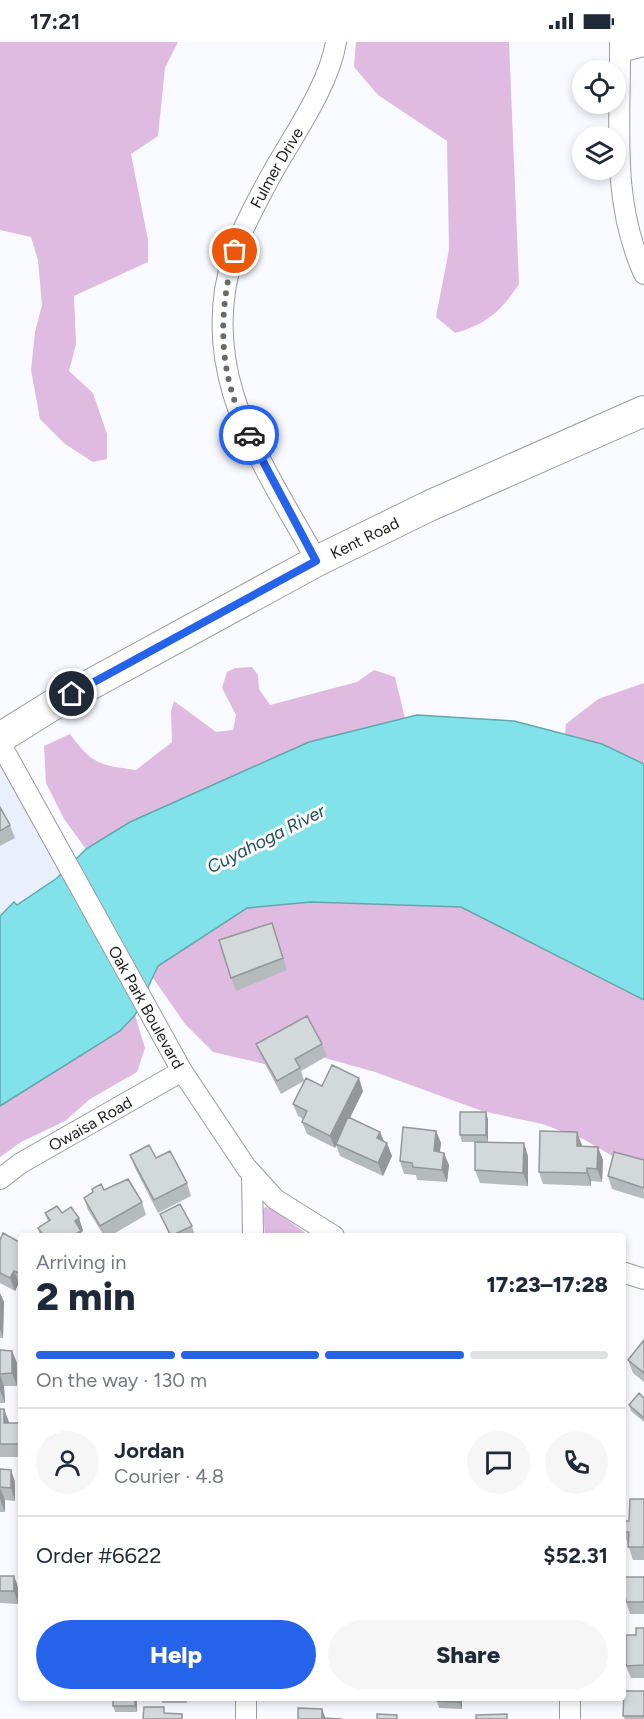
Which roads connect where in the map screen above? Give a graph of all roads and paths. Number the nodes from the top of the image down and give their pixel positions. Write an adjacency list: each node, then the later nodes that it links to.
1 (336, 42): 6 (street, Fulmer Drive)
2 (644, 46): 3 (street)
3 (620, 47): 4 (street)
4 (644, 274)
5 (644, 411): 6 (main road, Kent Road)
6 (316, 561): 7 (main road, Kent Road)
7 (0, 741): 8 (street, Oak Park Boulevard)
8 (183, 1071): 9 (street, Oak Park Boulevard); 10 (street, Owaisa Road)
9 (252, 1174): 11 (street); 12 (street, Oak Park Boulevard)
10 (0, 1179)
11 (253, 1233)
12 (329, 1233)
13 (626, 1273): 14 (street)
14 (644, 1279)
15 (246, 1701): 17 (street)
16 (570, 1701): 18 (street)
17 (246, 1719)
18 (570, 1719)

